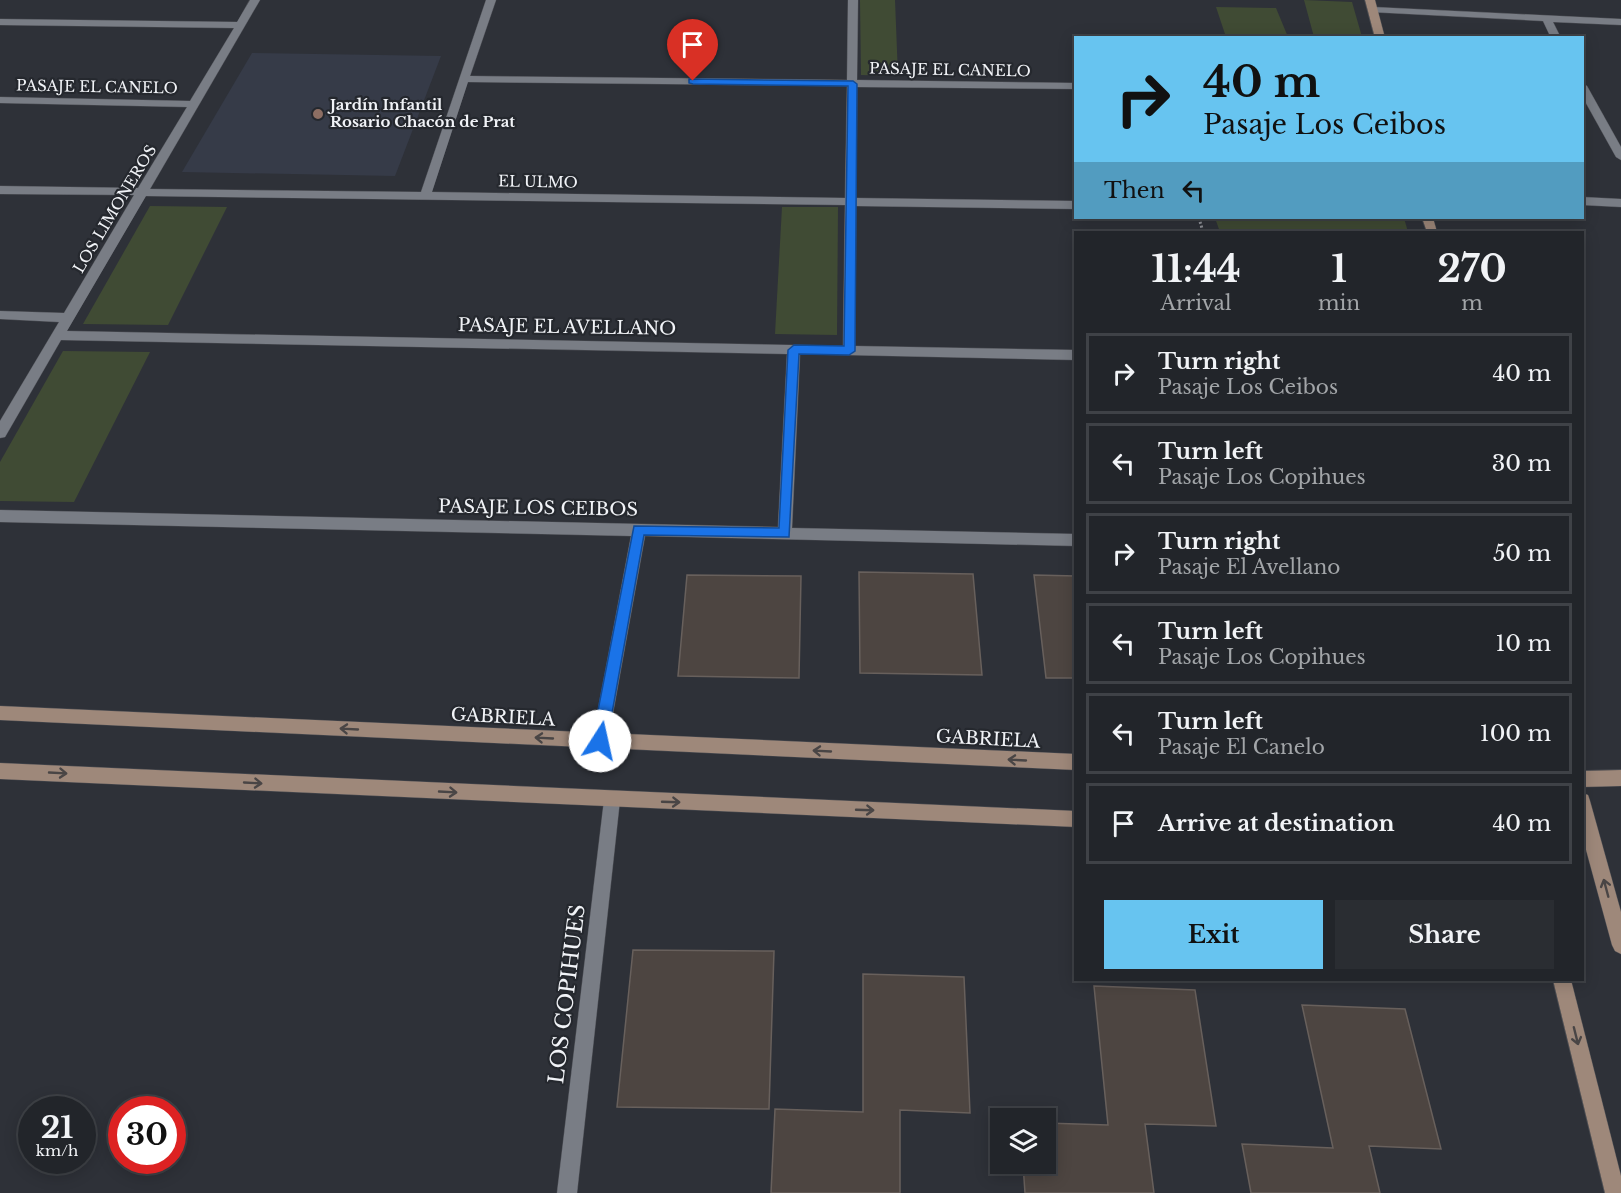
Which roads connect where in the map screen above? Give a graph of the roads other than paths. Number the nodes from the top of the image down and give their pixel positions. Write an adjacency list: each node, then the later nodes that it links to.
1 (255, 0): 8 (street, LOS LIMONEROS)
2 (491, 0): 11 (street)
3 (853, 0): 12 (street)
4 (1372, 5): 5 (street); 9 (street)
5 (1546, 18): 7 (street); 10 (street)
6 (0, 22): 8 (street)
7 (1621, 22)
8 (241, 25): 16 (street, LOS LIMONEROS)
9 (1380, 36)
10 (1555, 36)
11 (464, 79): 12 (street, PASAJE EL CANELO); 20 (street)
12 (853, 84): 13 (street, PASAJE EL CANELO); 22 (street)
13 (1074, 86)
14 (1584, 90): 17 (street)
15 (0, 100): 16 (street, PASAJE EL CANELO)
16 (194, 104): 19 (street, LOS LIMONEROS)
17 (1621, 157)
18 (0, 190): 19 (street, EL ULMO)
19 (142, 192): 20 (street, EL ULMO); 26 (street, LOS LIMONEROS)
20 (424, 196): 22 (street, EL ULMO)
21 (1584, 201): 23 (street)
22 (851, 202): 24 (street, EL ULMO); 29 (street)
23 (1621, 203)
24 (1074, 205)
25 (0, 315): 26 (street)
26 (68, 318): 27 (street, LOS LIMONEROS)
27 (58, 335): 28 (street, PASAJE EL AVELLANO); 31 (street, LOS LIMONEROS)
28 (794, 350): 29 (street, PASAJE EL AVELLANO); 34 (street)
29 (849, 351): 30 (street, PASAJE EL AVELLANO)
30 (1074, 355)
31 (0, 434)
32 (0, 516): 33 (street, PASAJE LOS CEIBOS)
33 (639, 530): 34 (street, PASAJE LOS CEIBOS); 37 (street)
34 (785, 533): 35 (street, PASAJE LOS CEIBOS)
35 (1074, 540)
36 (0, 713): 37 (street, GABRIELA, one-way to 36)
37 (600, 741): 38 (street, GABRIELA, one-way to 37)
38 (1074, 762)
39 (0, 771): 42 (street, one-way to 42)
40 (1621, 778): 41 (street)
41 (1584, 779)
42 (612, 800): 44 (street, one-way to 44); 47 (street, LOS COPIHUES)
43 (1584, 808): 45 (street, one-way to 43)
44 (1074, 819)
45 (1621, 945)
46 (1562, 981): 48 (street, one-way to 48)
47 (567, 1193)
48 (1615, 1193)

